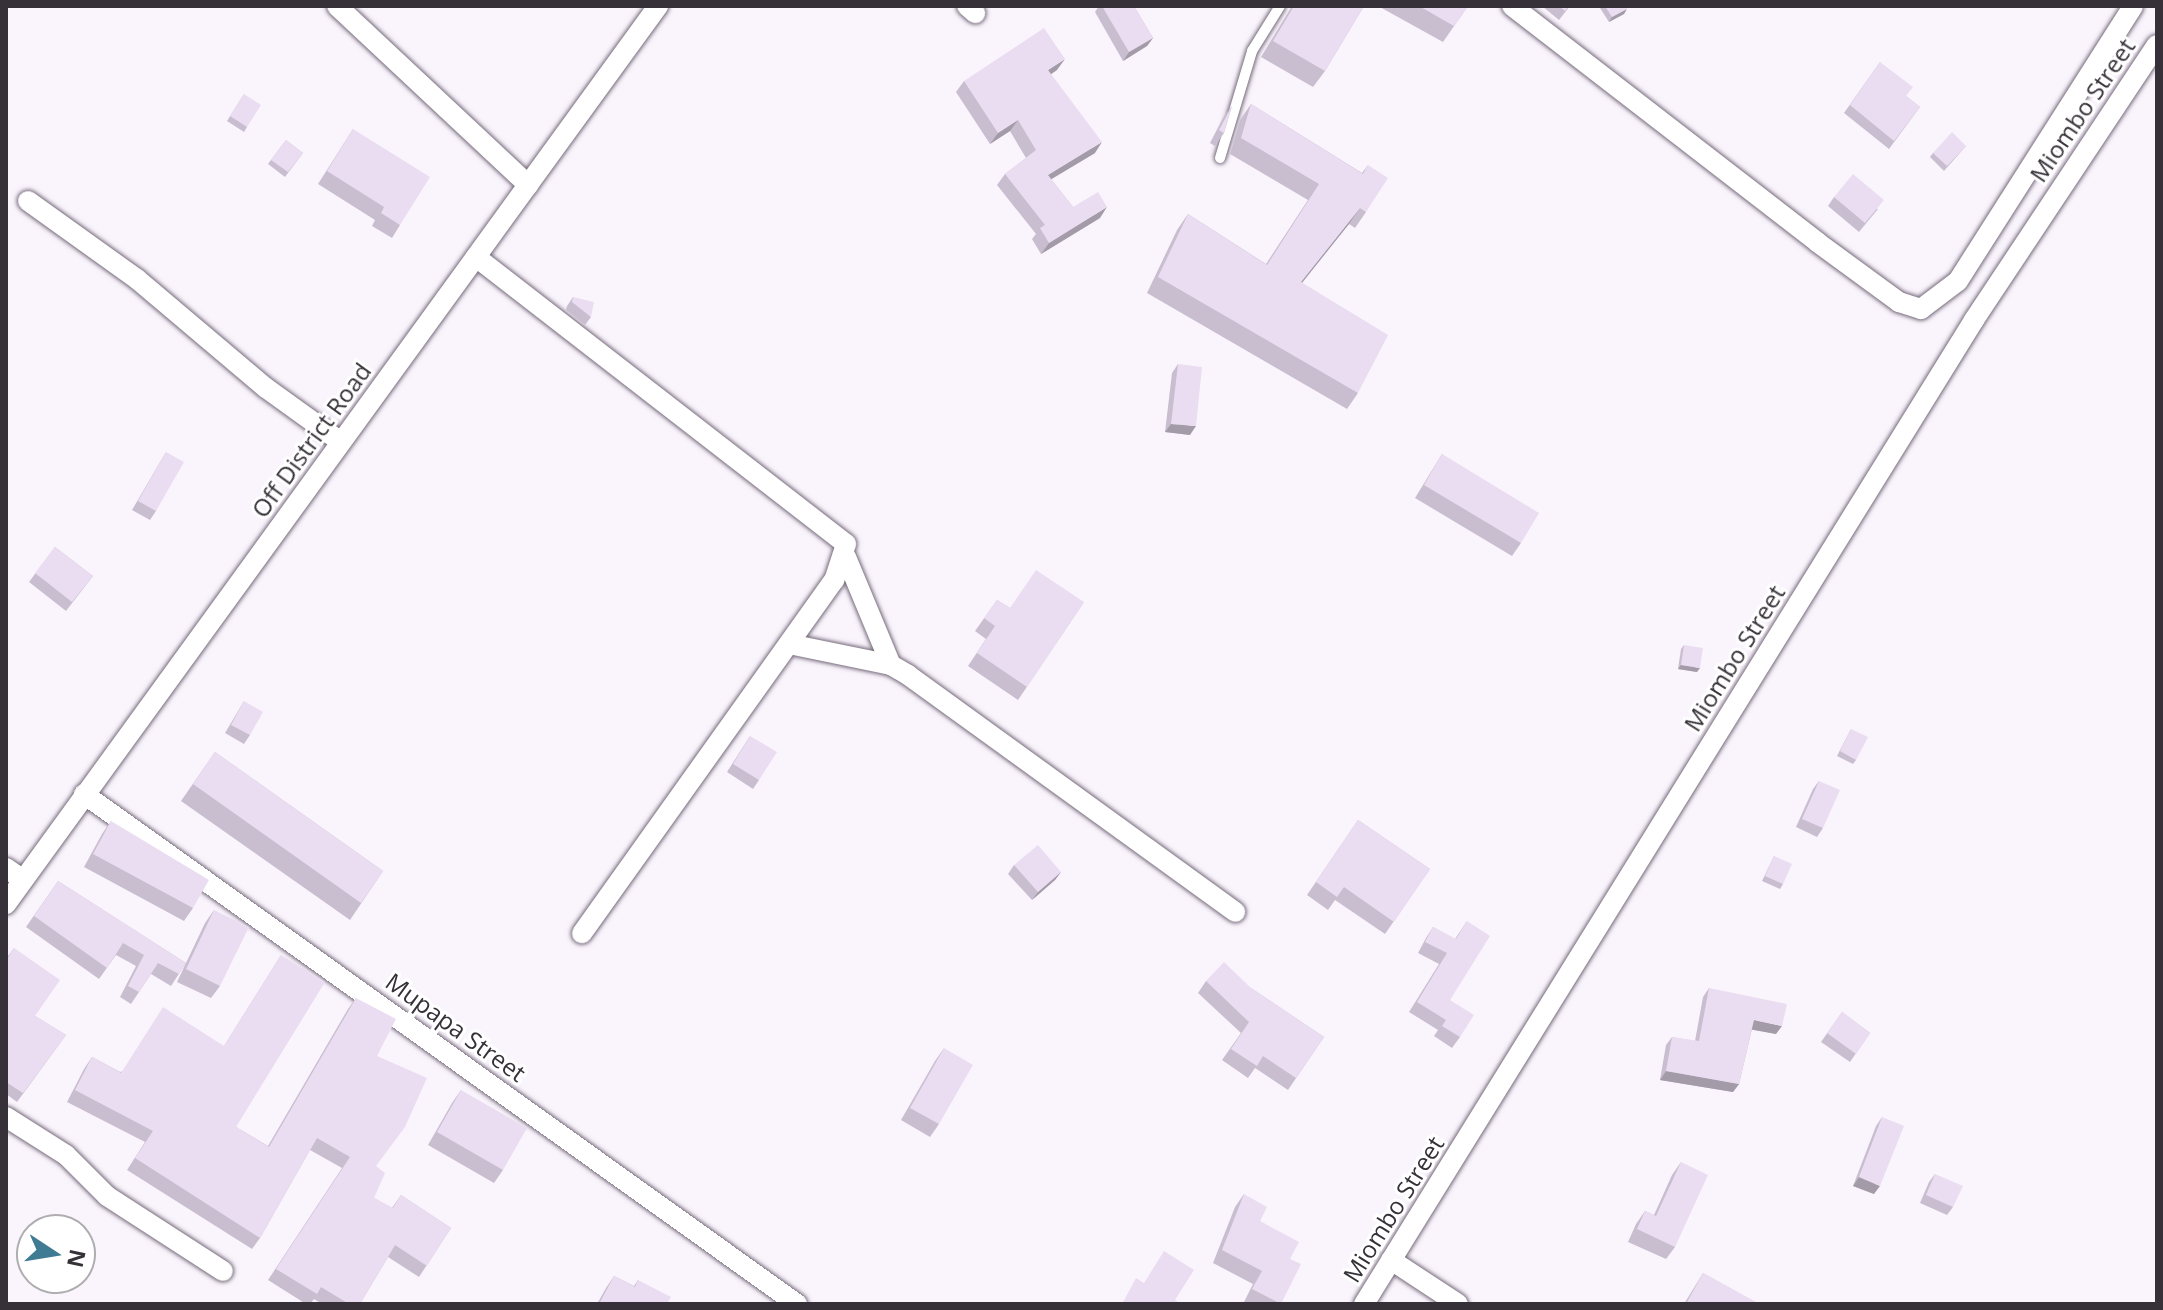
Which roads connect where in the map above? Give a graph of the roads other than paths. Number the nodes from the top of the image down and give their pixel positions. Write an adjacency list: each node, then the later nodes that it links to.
1 (337, 6): 8 (street)
2 (658, 6): 8 (street, Off District Road)
3 (1280, 6): 7 (lane)
4 (1512, 6): 5 (street)
5 (2133, 6)
6 (2157, 45): 21 (street, Miombo Street)
7 (1220, 158)
8 (528, 185): 10 (street, Off District Road)
9 (28, 201): 11 (street)
10 (476, 257): 11 (street, Off District Road); 12 (street)
11 (341, 442): 15 (street, Off District Road)
12 (846, 557): 13 (street); 14 (street)
13 (789, 644): 14 (street); 19 (street)
14 (891, 665): 18 (street)
15 (84, 794): 16 (street, Off District Road); 23 (street, Mupapa Street)
16 (14, 874): 17 (street, Off District Road)
17 (6, 904)
18 (1235, 912)
19 (582, 933)
20 (6, 1117): 22 (street)
21 (1391, 1260): 24 (street, Miombo Street); 25 (street)
22 (223, 1271)
23 (797, 1304)
24 (1364, 1304)
25 (1458, 1304)

